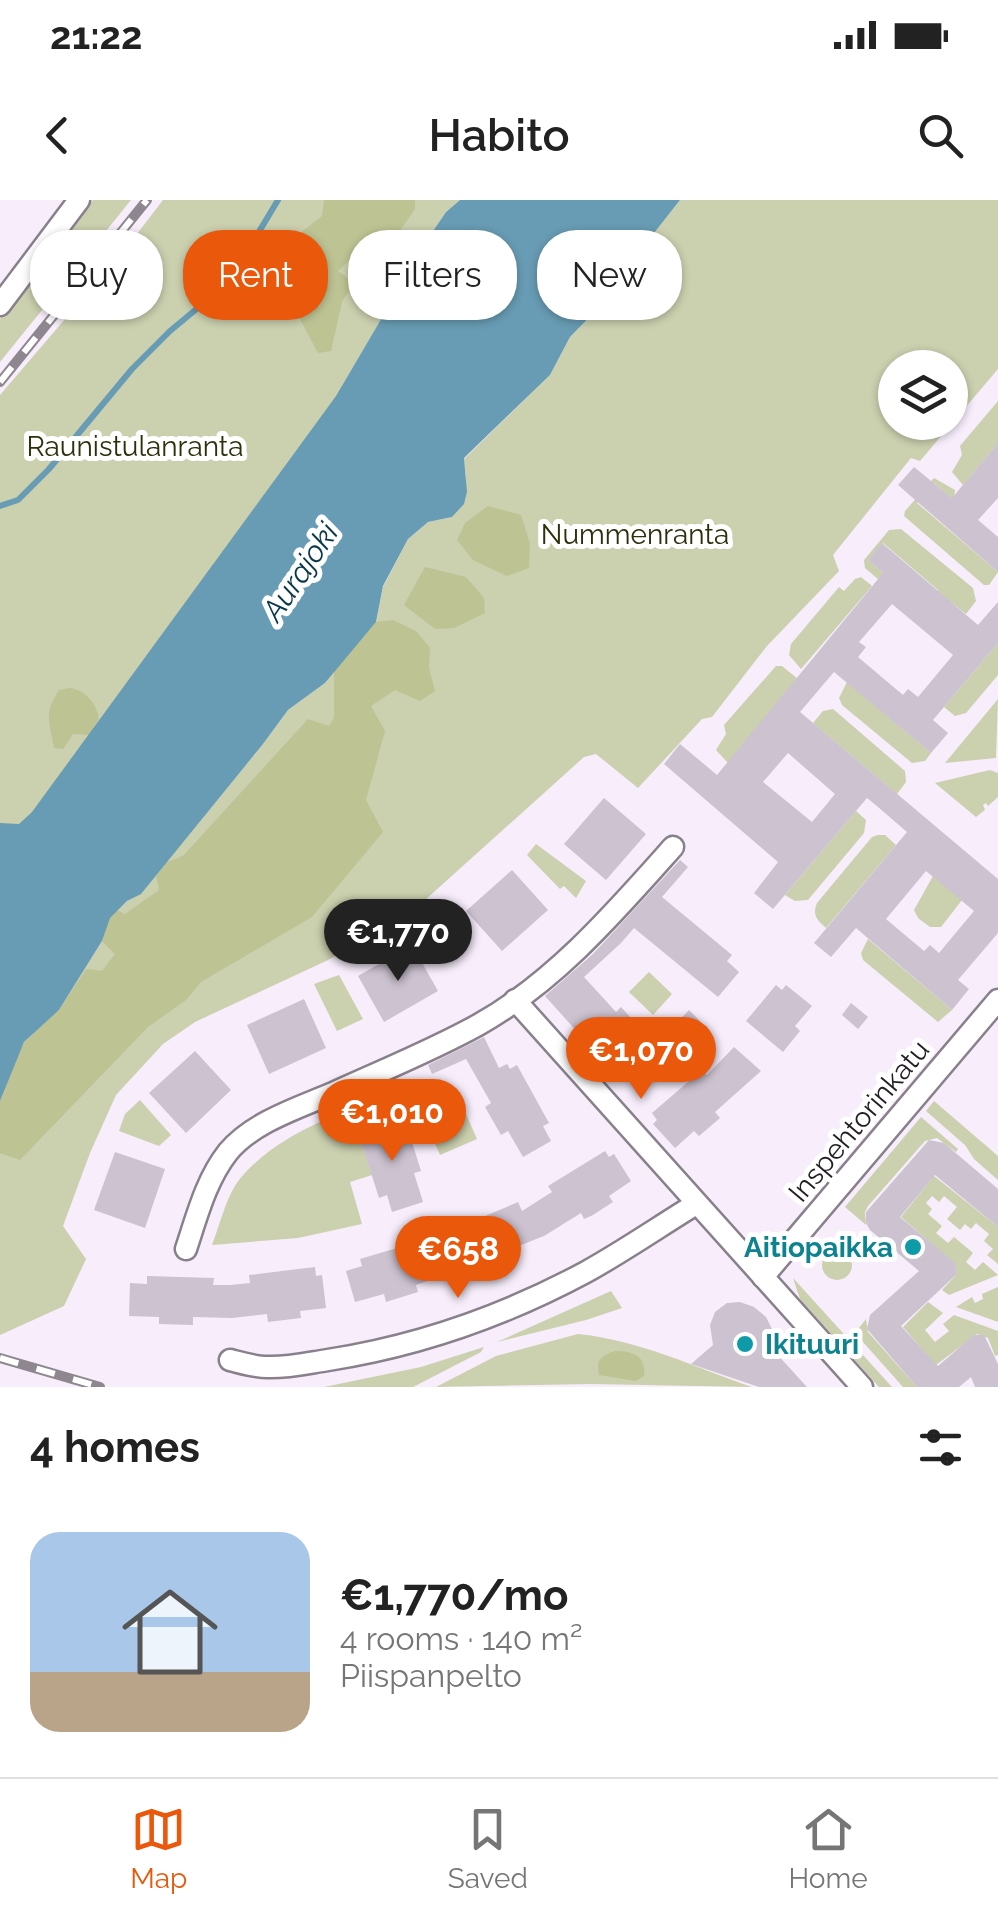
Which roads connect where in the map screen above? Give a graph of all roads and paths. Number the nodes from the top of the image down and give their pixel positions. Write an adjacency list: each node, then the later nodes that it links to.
1 (79, 200): 2 (street)
2 (0, 304)
3 (674, 847): 4 (street)
4 (515, 1000): 6 (street); 7 (street)
5 (998, 1000): 8 (street, Inspehtorinkatu)
6 (696, 1204): 8 (street); 9 (street)
7 (186, 1249)
8 (763, 1277): 10 (street)
9 (230, 1360)
10 (862, 1387)

